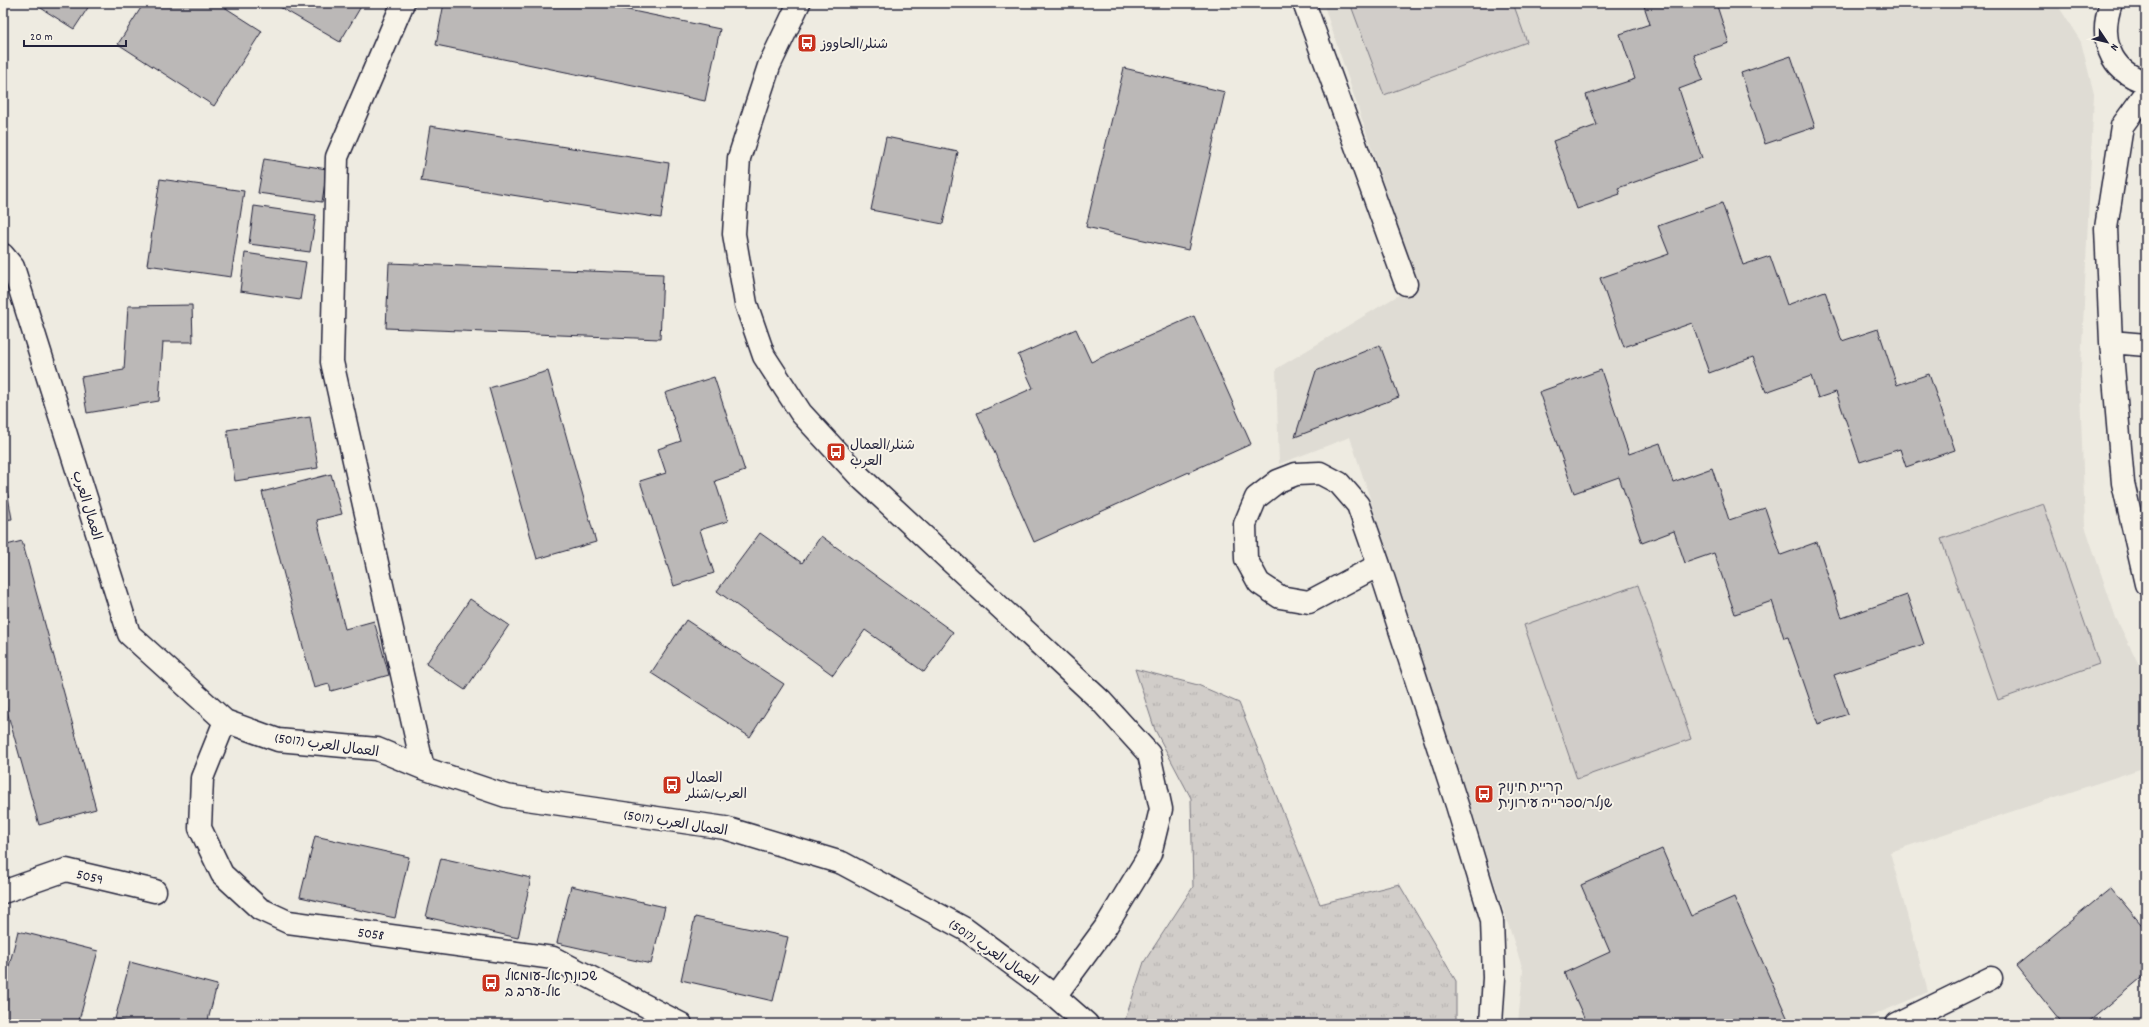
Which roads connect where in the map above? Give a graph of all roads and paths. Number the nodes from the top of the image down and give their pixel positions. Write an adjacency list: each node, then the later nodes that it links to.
1 (403, 3): 14 (street)
2 (799, 3): 18 (street)
3 (1304, 3): 8 (street)
4 (2111, 3): 5 (street)
5 (2146, 82)
6 (2146, 93): 9 (street)
7 (3, 256): 13 (street, العمال العرب)
8 (1406, 284)
9 (2111, 342): 10 (street); 12 (street)
10 (2146, 345)
11 (1379, 565): 11 (street); 21 (street)
12 (2146, 584)
13 (225, 722): 14 (street, العمال العرب (5017)); 19 (street, 5058)
14 (423, 768): 18 (street, العمال العرب (5017))
15 (156, 891): 16 (street, 5059)
16 (3, 892)
17 (1991, 978): 22 (street)
18 (1055, 996): 20 (street, العمال العرب (5017))
19 (681, 1024)
20 (1087, 1024)
21 (1490, 1024)
22 (1897, 1024)

